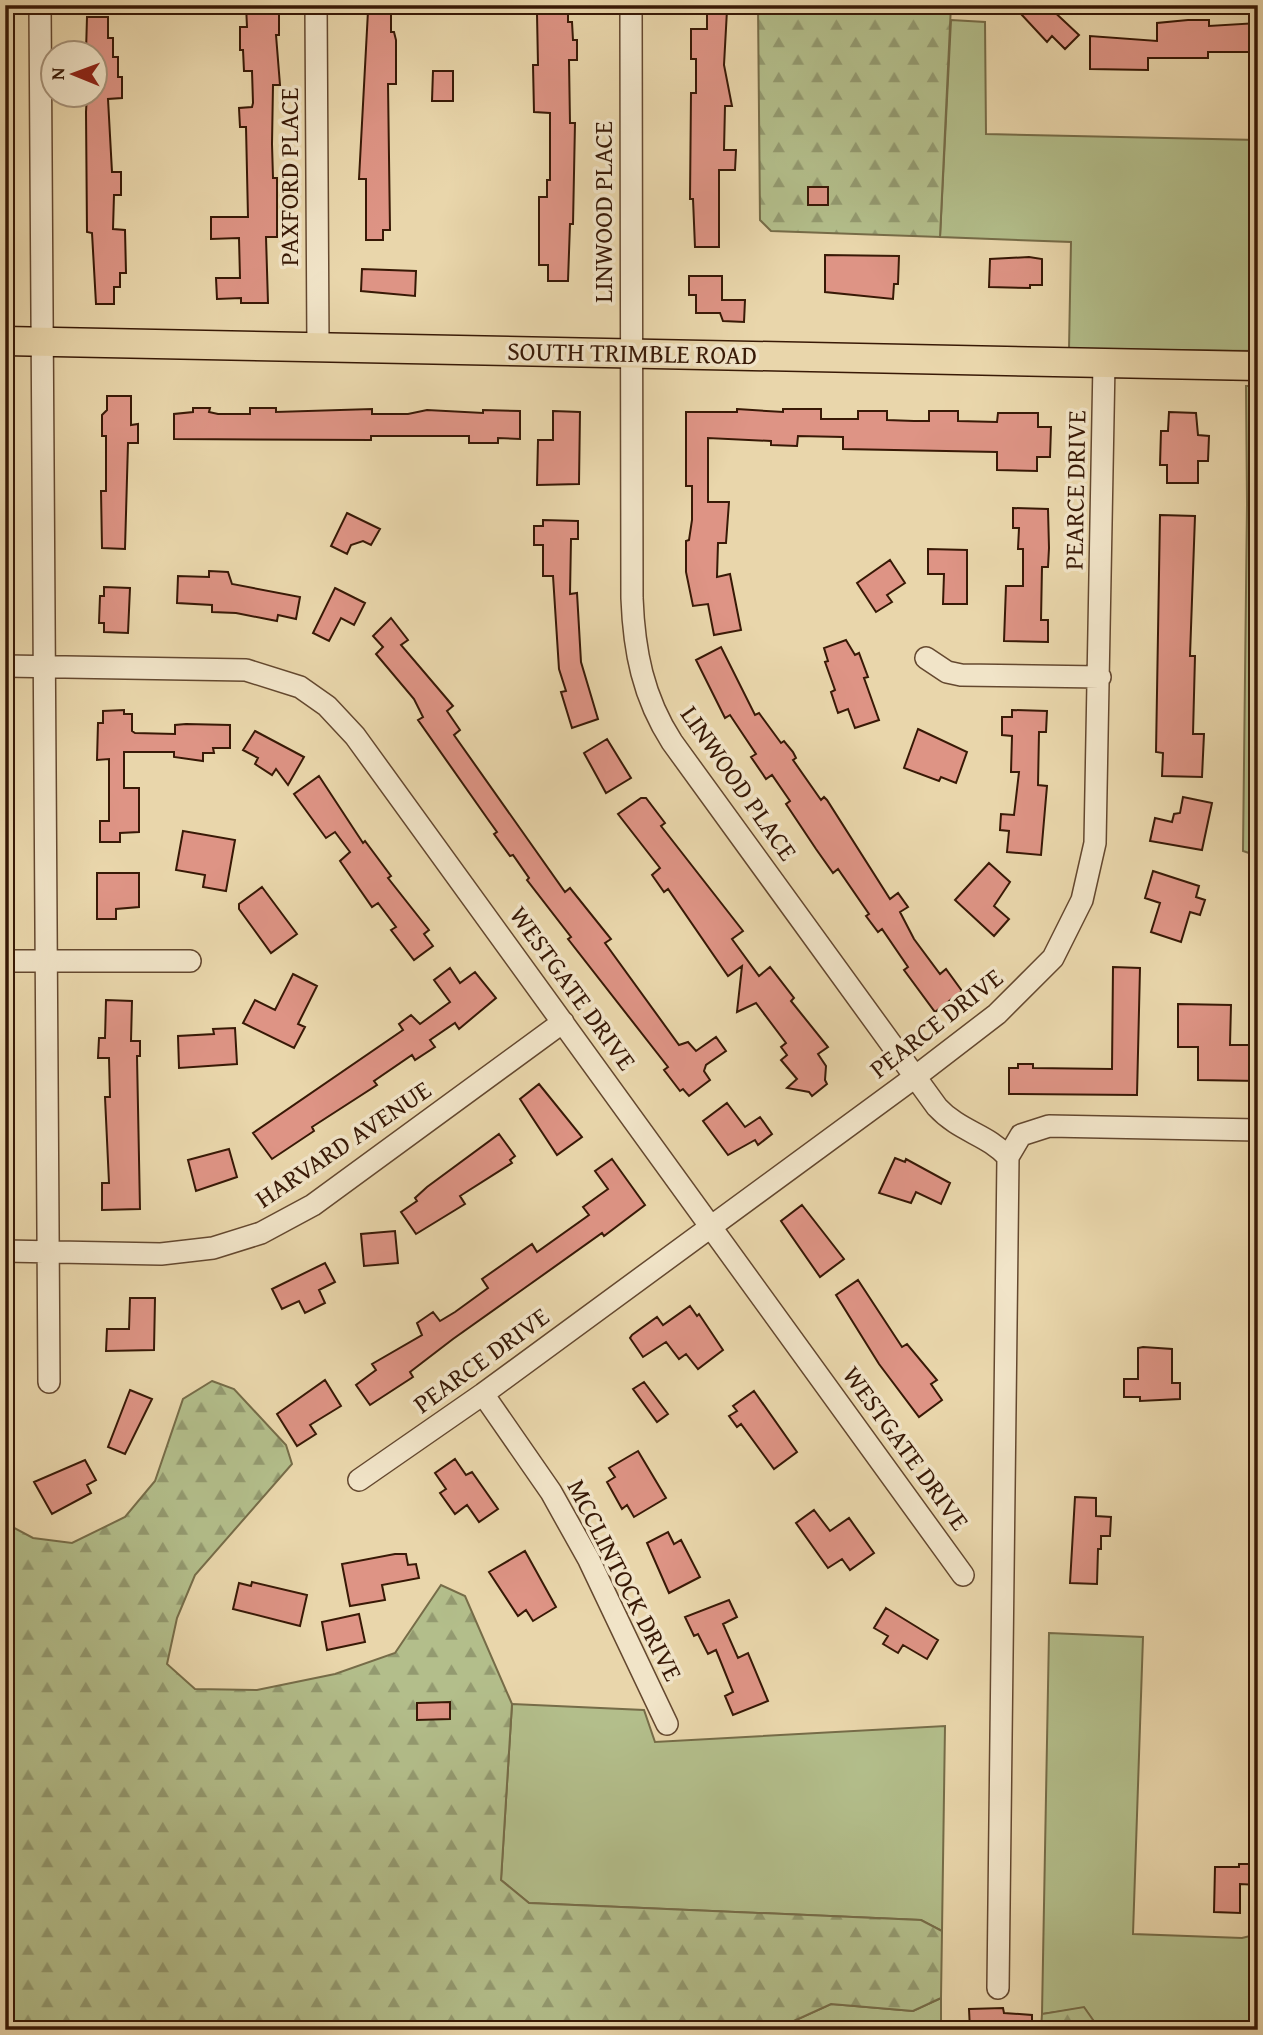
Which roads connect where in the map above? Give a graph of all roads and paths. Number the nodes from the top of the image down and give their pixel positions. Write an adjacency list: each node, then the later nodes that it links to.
1 (40, 5): 5 (street)
2 (316, 5): 6 (street, PAXFORD PLACE)
3 (631, 5): 7 (street, LINWOOD PLACE)
4 (5, 341): 5 (main road, SOUTH TRIMBLE ROAD)
5 (40, 342): 6 (main road, SOUTH TRIMBLE ROAD); 12 (street)
6 (318, 348): 7 (main road, SOUTH TRIMBLE ROAD)
7 (631, 353): 8 (main road, SOUTH TRIMBLE ROAD); 18 (street, LINWOOD PLACE)
8 (1104, 363): 9 (main road, SOUTH TRIMBLE ROAD); 13 (street, PEARCE DRIVE)
9 (1258, 366)
10 (926, 658): 13 (street)
11 (5, 666): 12 (street, WESTGATE DRIVE)
12 (42, 667): 16 (street); 17 (street, WESTGATE DRIVE)
13 (1100, 677): 18 (street, PEARCE DRIVE)
14 (5, 961): 16 (street)
15 (190, 961): 16 (street)
16 (44, 962): 23 (street)
17 (563, 1022): 21 (street, WESTGATE DRIVE); 23 (street, HARVARD AVENUE)
18 (915, 1077): 20 (street, LINWOOD PLACE); 21 (street, PEARCE DRIVE)
19 (1258, 1130): 20 (street)
20 (1008, 1157): 29 (street)
21 (712, 1226): 25 (street, PEARCE DRIVE); 27 (street, WESTGATE DRIVE)
22 (5, 1251): 23 (street, HARVARD AVENUE)
23 (48, 1251): 24 (street)
24 (49, 1382)
25 (483, 1394): 26 (street, PEARCE DRIVE); 28 (street, MCCLINTOCK DRIVE)
26 (359, 1480)
27 (963, 1575)
28 (667, 1724)
29 (998, 1988)

